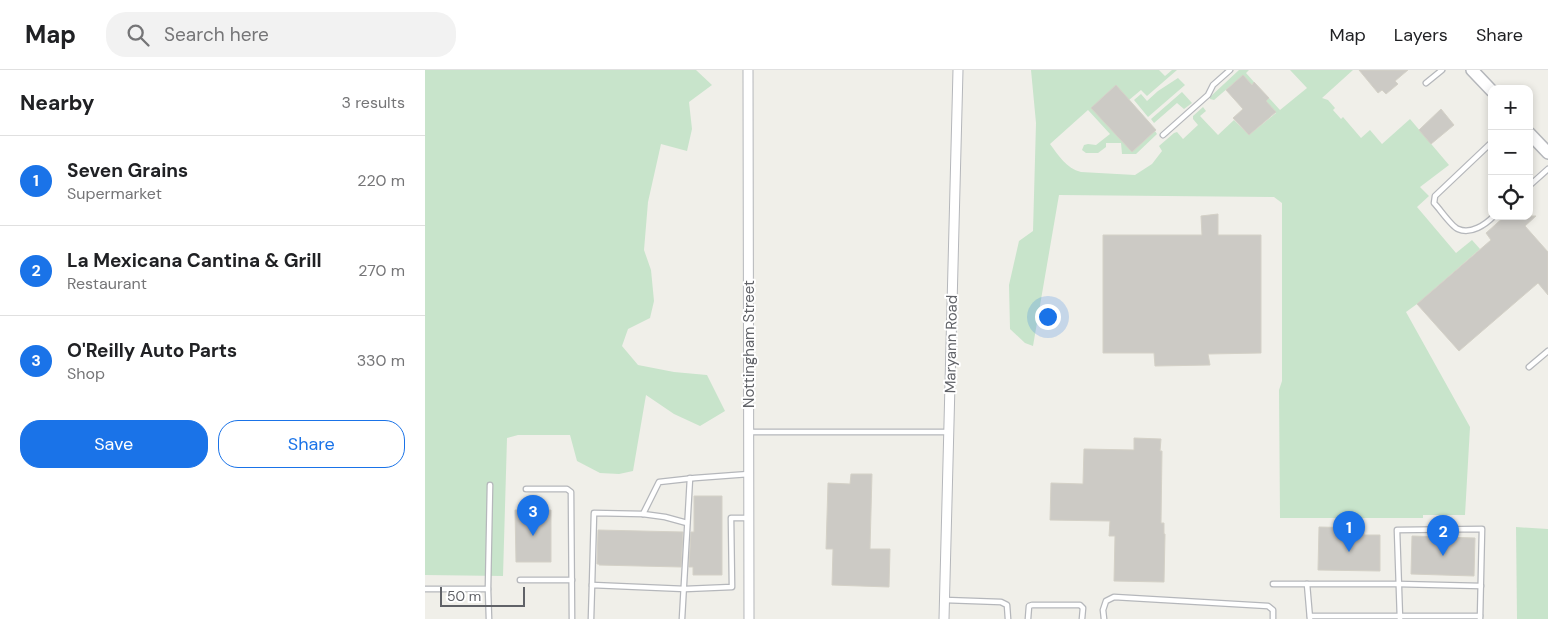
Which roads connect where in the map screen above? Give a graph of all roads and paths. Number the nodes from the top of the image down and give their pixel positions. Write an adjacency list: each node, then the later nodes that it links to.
1 (748, 70): 17 (street, Nottingham Street)
2 (958, 70): 18 (street, Maryann Road)
3 (1230, 70): 8 (lane)
4 (1442, 70): 6 (lane)
5 (1472, 70): 7 (street)
6 (1426, 83)
7 (1488, 87)
8 (1163, 135)
9 (1533, 137): 11 (street)
10 (1488, 146): 14 (lane)
11 (1548, 154)
12 (1548, 169): 13 (lane)
13 (1533, 182)
14 (1489, 220)
15 (1548, 351): 16 (lane)
16 (1529, 368)
17 (749, 432): 18 (lane); 19 (street, Nottingham Street)
18 (949, 432): 36 (street, Maryann Road)
19 (749, 474): 20 (lane); 24 (street, Nottingham Street)
20 (690, 478): 23 (lane); 25 (lane)
21 (490, 485): 34 (lane)
22 (526, 490): 27 (lane)
23 (643, 514): 25 (lane); 31 (lane)
24 (749, 518): 35 (lane); 44 (street, Nottingham Street)
25 (687, 523): 35 (lane)
26 (520, 580): 27 (lane)
27 (572, 580): 41 (lane)
28 (1273, 584): 29 (lane)
29 (1307, 584): 30 (lane); 37 (lane)
30 (1398, 584): 32 (lane); 32 (lane); 38 (lane)
31 (592, 585): 35 (lane); 42 (lane)
32 (1481, 586): 39 (lane)
33 (425, 589): 34 (lane)
34 (488, 590): 40 (lane)
35 (685, 590): 43 (lane)
36 (945, 600): 45 (street, Maryann Road); 46 (lane)
37 (1310, 617): 38 (lane)
38 (1399, 617): 39 (lane)
39 (1480, 617)
40 (489, 619)
41 (572, 619)
42 (591, 619)
43 (683, 619)
44 (749, 619)
45 (944, 619)
46 (1008, 619)
47 (1028, 619): 48 (lane)
48 (1083, 619)
49 (1104, 619): 50 (lane)
50 (1273, 619)

